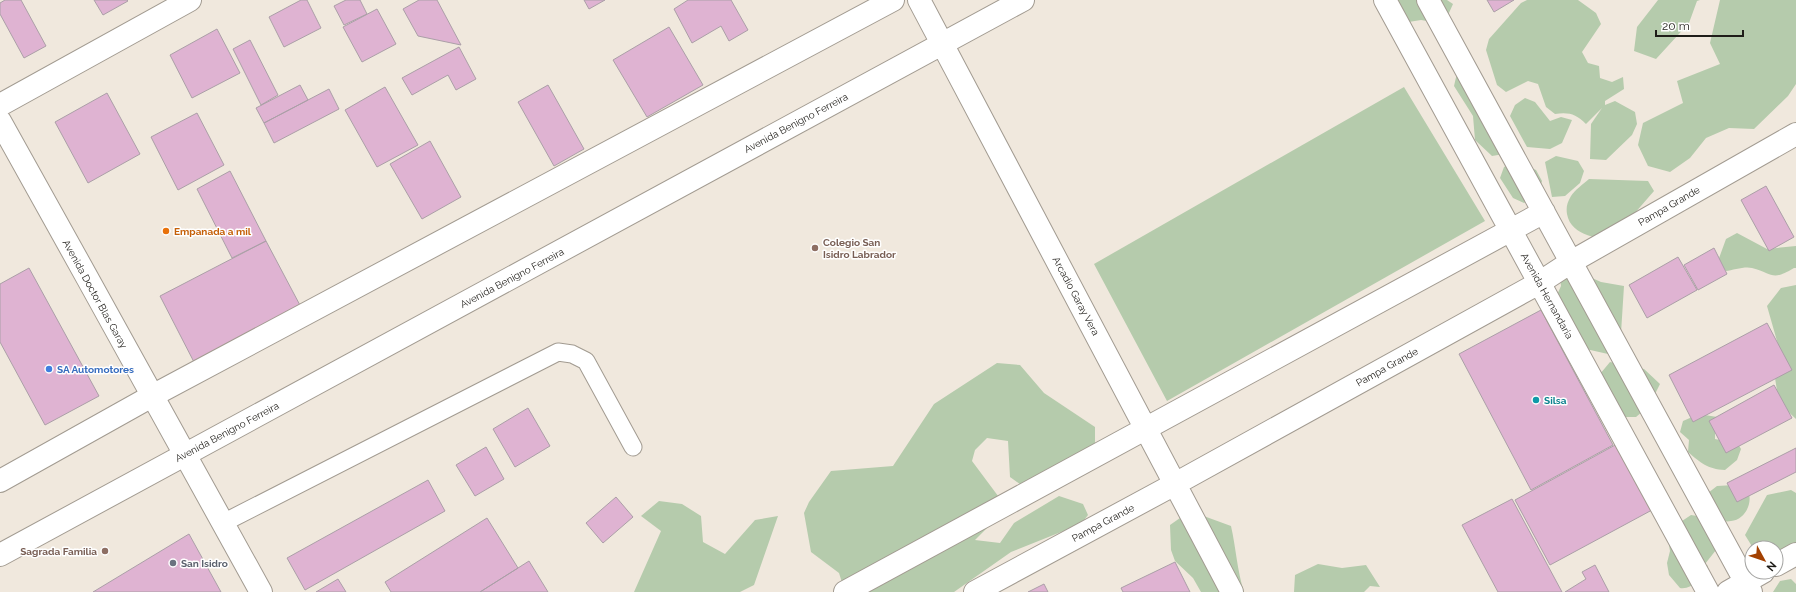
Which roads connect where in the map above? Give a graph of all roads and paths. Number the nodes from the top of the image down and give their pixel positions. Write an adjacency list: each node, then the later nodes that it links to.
1 (190, 0): 8 (street)
2 (893, 0): 15 (street)
3 (920, 0): 7 (street, Arcadio Garay Vera)
4 (1023, 0): 7 (street, Avenida Benigno Ferreira)
5 (1385, 0): 12 (street, Avenida Hernandaria)
6 (1428, 0): 11 (street)
7 (943, 44): 16 (street, Arcadio Garay Vera); 18 (street, Avenida Benigno Ferreira)
8 (0, 105)
9 (0, 121): 15 (street, Avenida Doctor Blas Garay)
10 (1796, 134): 13 (street, Pampa Grande)
11 (1544, 212): 12 (street); 13 (street)
12 (1511, 230): 14 (street, Avenida Hernandaria); 16 (street)
13 (1571, 262): 14 (street, Pampa Grande); 25 (street)
14 (1539, 283): 20 (street, Pampa Grande); 30 (street, Avenida Hernandaria)
15 (152, 396): 18 (street, Avenida Doctor Blas Garay); 19 (street)
16 (1146, 428): 20 (street, Arcadio Garay Vera); 27 (street)
17 (633, 447): 21 (lane)
18 (186, 454): 21 (street, Avenida Doctor Blas Garay); 23 (street, Avenida Benigno Ferreira)
19 (0, 481)
20 (1175, 484): 28 (street, Pampa Grande); 29 (street, Arcadio Garay Vera)
21 (223, 523): 26 (street, Avenida Doctor Blas Garay)
22 (1796, 554): 24 (street)
23 (0, 555)
24 (1784, 561)
25 (1747, 584)
26 (260, 592)
27 (845, 592)
28 (975, 592)
29 (1232, 592)
30 (1708, 592)

